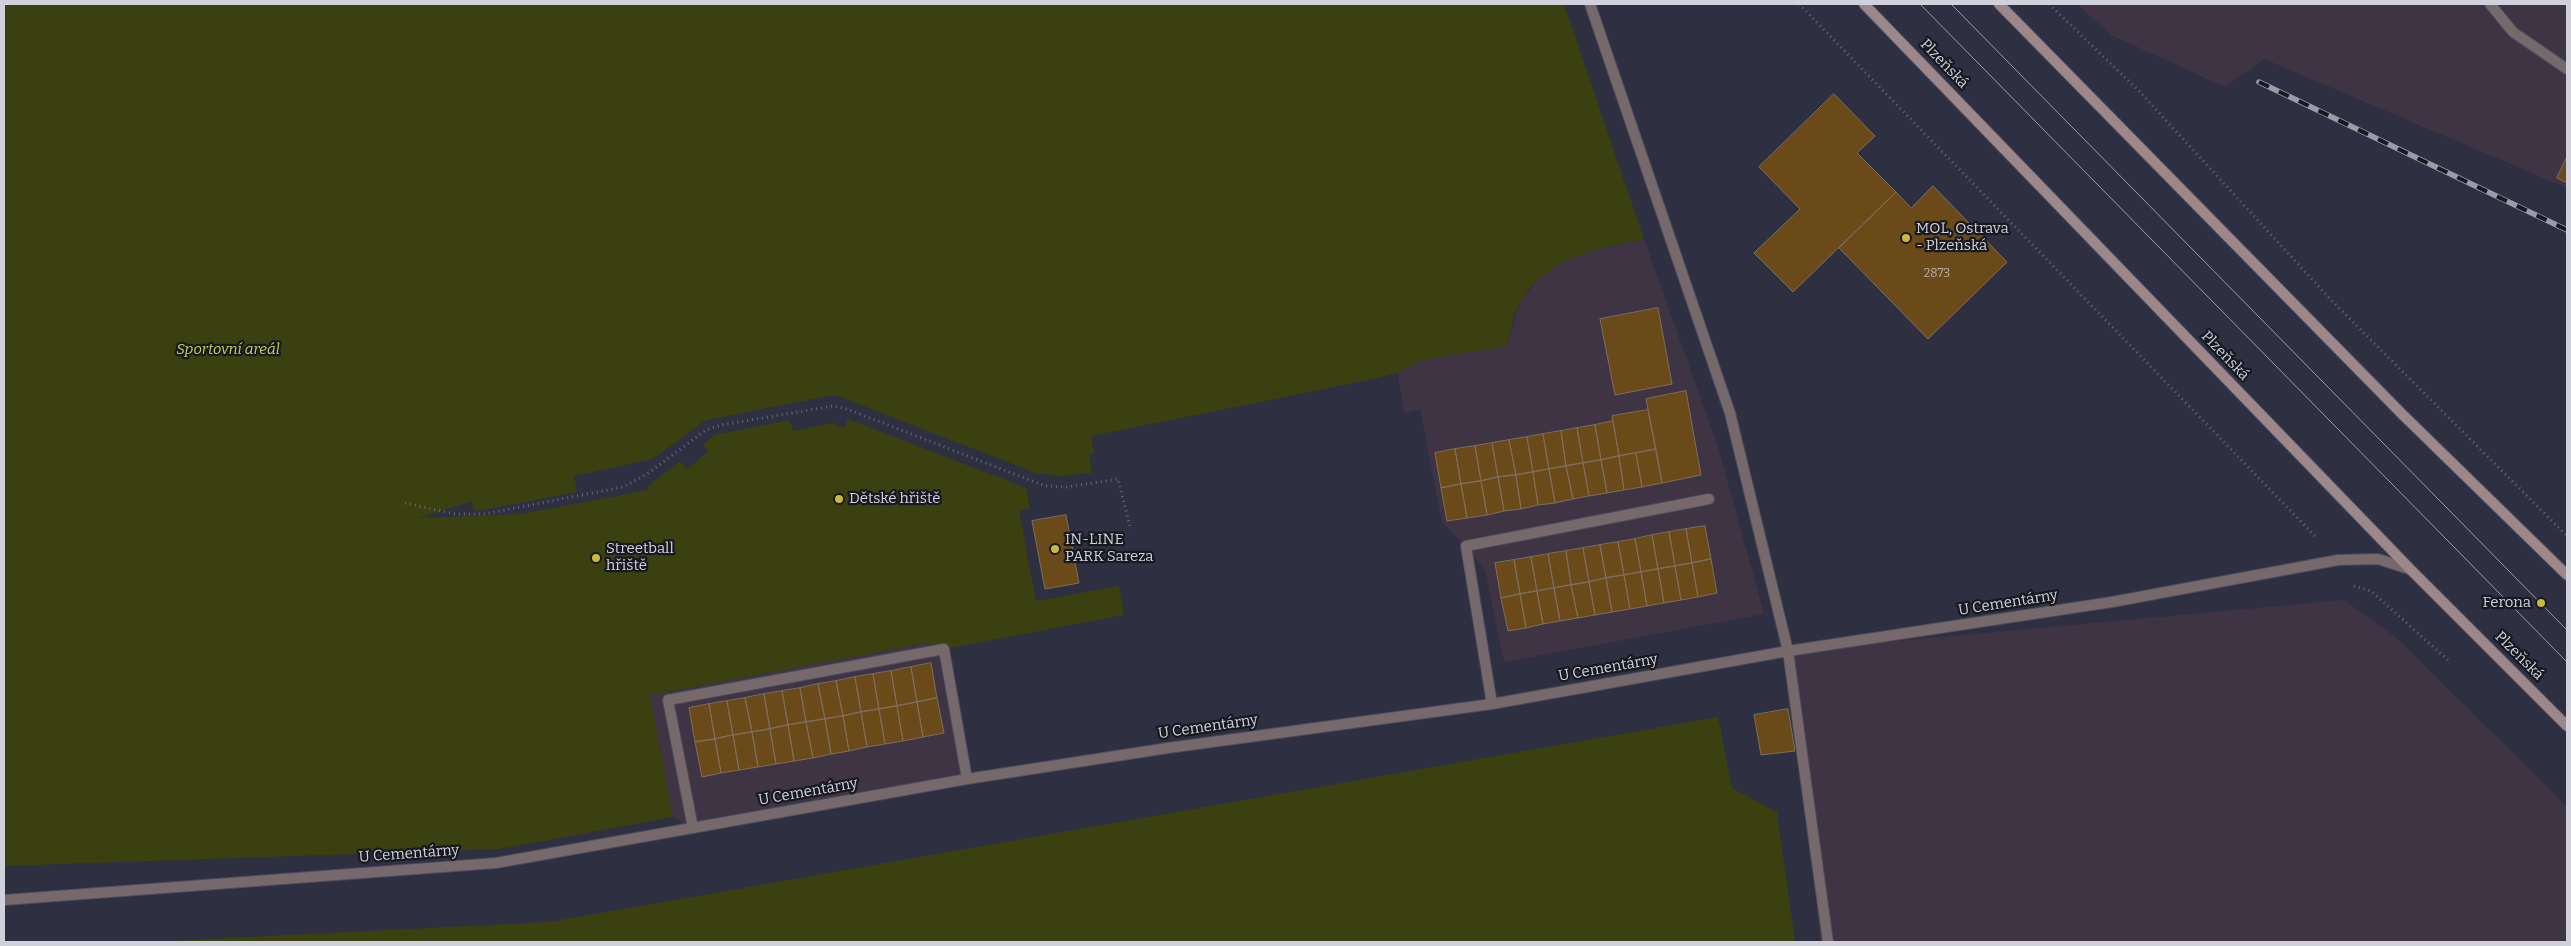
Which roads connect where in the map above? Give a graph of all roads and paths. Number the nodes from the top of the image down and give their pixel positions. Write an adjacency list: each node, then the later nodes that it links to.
1 (1590, 4): 15 (street)
2 (1799, 4): 12 (path)
3 (1864, 4): 13 (main road, Plzeňská)
4 (1999, 4): 14 (main road)
5 (2049, 4): 11 (path)
6 (2490, 4): 7 (street)
7 (2567, 69)
8 (1709, 499): 17 (street)
9 (405, 503): 10 (path)
10 (1131, 530)
11 (2567, 536)
12 (2338, 560): 13 (street, U Cementárny); 15 (street, U Cementárny); 16 (path)
13 (2411, 570): 18 (main road, Plzeňská)
14 (2567, 575)
15 (1788, 651): 17 (street, U Cementárny); 22 (street)
16 (2450, 661)
17 (1492, 704): 19 (street, U Cementárny)
18 (2567, 726)
19 (967, 779): 20 (street, U Cementárny); 20 (street)
20 (693, 828): 21 (street, U Cementárny)
21 (4, 900)
22 (1828, 942)

